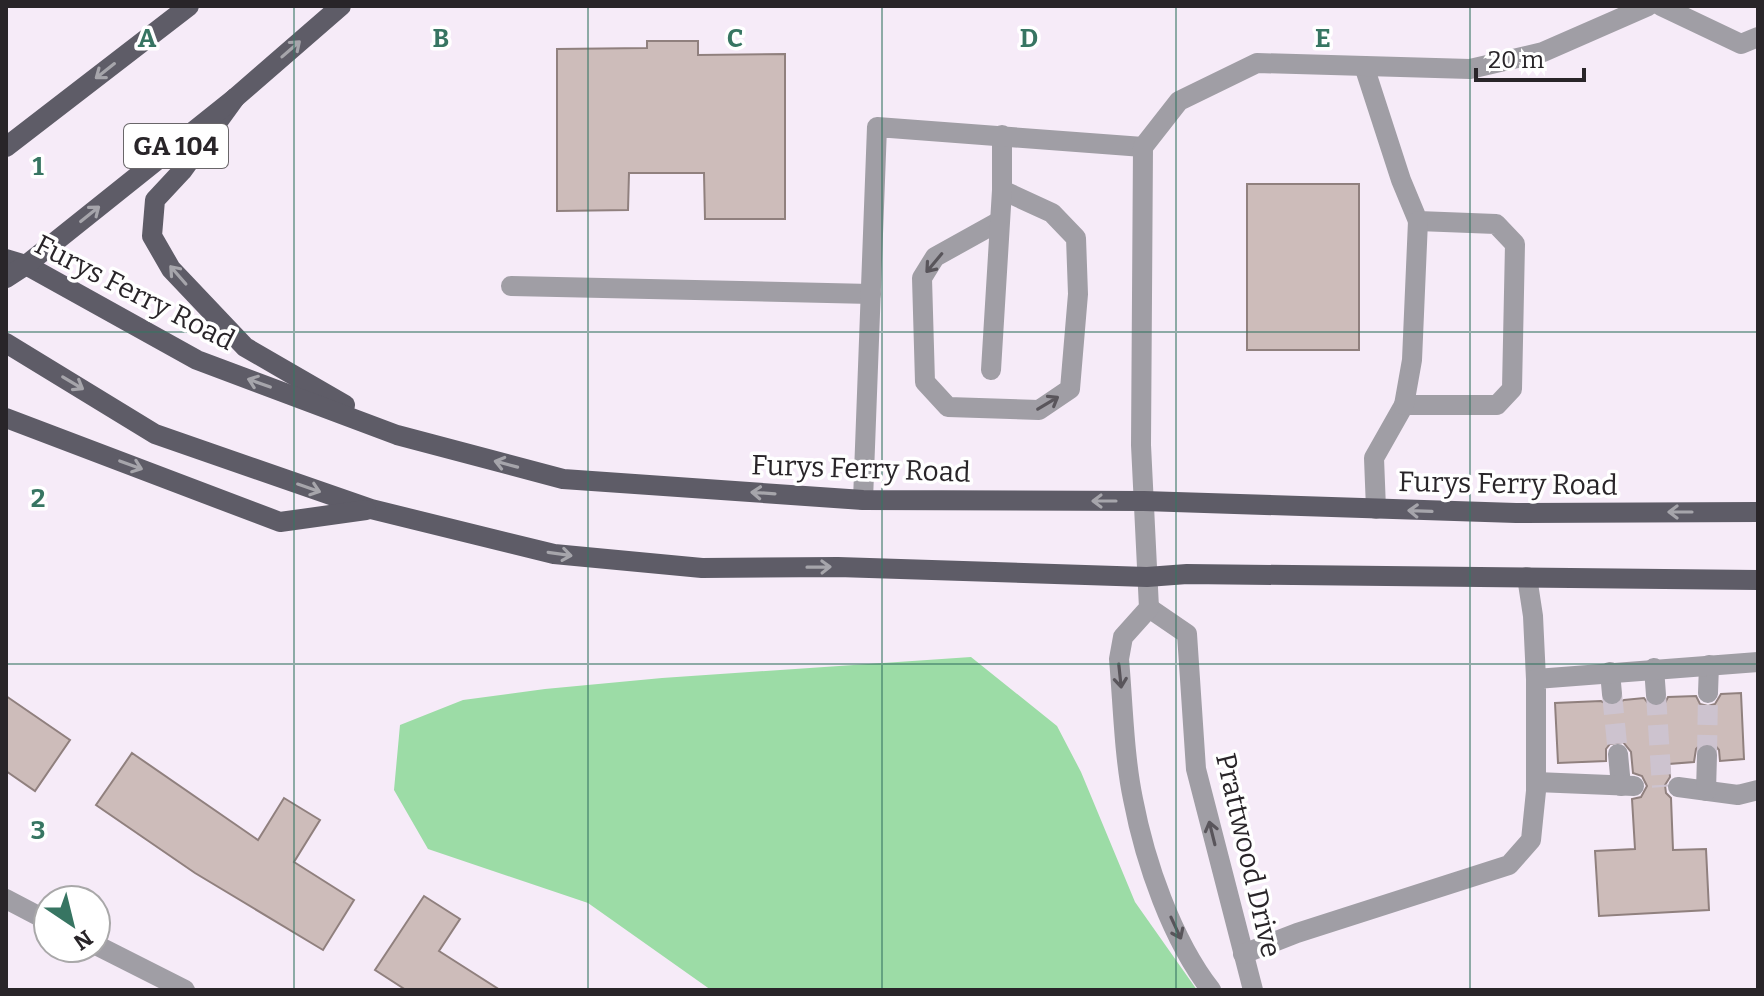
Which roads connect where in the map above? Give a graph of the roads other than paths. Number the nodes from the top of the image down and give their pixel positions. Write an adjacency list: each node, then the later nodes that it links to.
1 (189, 6): 9 (main road, one-way to 9)
2 (341, 6): 7 (main road, GA 104, one-way to 2)
3 (1648, 6): 6 (street)
4 (1661, 6): 5 (street)
5 (1758, 37)
6 (1364, 66): 10 (street); 12 (street)
7 (235, 98): 15 (main road, GA 104, one-way to 7); 23 (main road, one-way to 7)
8 (1002, 135): 10 (street); 11 (street); 18 (street)
9 (6, 147)
10 (1143, 147): 25 (street)
11 (1002, 190): 13 (street); 13 (street, one-way to 11)
12 (1418, 221): 21 (street); 21 (street)
13 (998, 222): 20 (street)
14 (6, 259): 15 (main road, Furys Ferry Road)
15 (26, 265): 16 (main road, GA 104); 23 (main road, Furys Ferry Road, one-way to 15)
16 (6, 278)
17 (511, 286): 18 (street)
18 (871, 294): 24 (street)
19 (6, 343): 26 (main road, one-way to 26)
20 (991, 370)
21 (1404, 405): 27 (street)
22 (6, 418): 26 (main road, one-way to 26)
23 (397, 435): 24 (main road, Furys Ferry Road, one-way to 23)
24 (863, 500): 25 (main road, Furys Ferry Road, one-way to 24)
25 (1144, 501): 27 (main road, Furys Ferry Road); 29 (street)
26 (371, 509): 29 (main road, one-way to 29)
27 (1376, 509): 28 (main road, Furys Ferry Road, one-way to 27)
28 (1758, 512)
29 (1147, 577): 30 (main road); 32 (street)
30 (1527, 577): 31 (main road); 37 (street)
31 (1758, 580)
32 (1149, 608): 50 (street, Prattwood Drive, one-way to 32); 52 (street, one-way to 52)
33 (1758, 662): 34 (street)
34 (1709, 665): 35 (street); 38 (street)
35 (1654, 668): 36 (street); 40 (street)
36 (1610, 672): 37 (street); 39 (street)
37 (1536, 679): 43 (street)
38 (1708, 693)
39 (1612, 694)
40 (1656, 695)
41 (1618, 754): 43 (street)
42 (1707, 755): 46 (street)
43 (1536, 782): 50 (street)
44 (1678, 787): 46 (street)
45 (1758, 790): 46 (street)
46 (1706, 791)
47 (6, 899): 48 (street)
48 (32, 913)
49 (112, 953): 51 (street)
50 (1243, 954): 53 (street, Prattwood Drive)
51 (185, 990)
52 (1211, 990)
53 (1253, 990)

